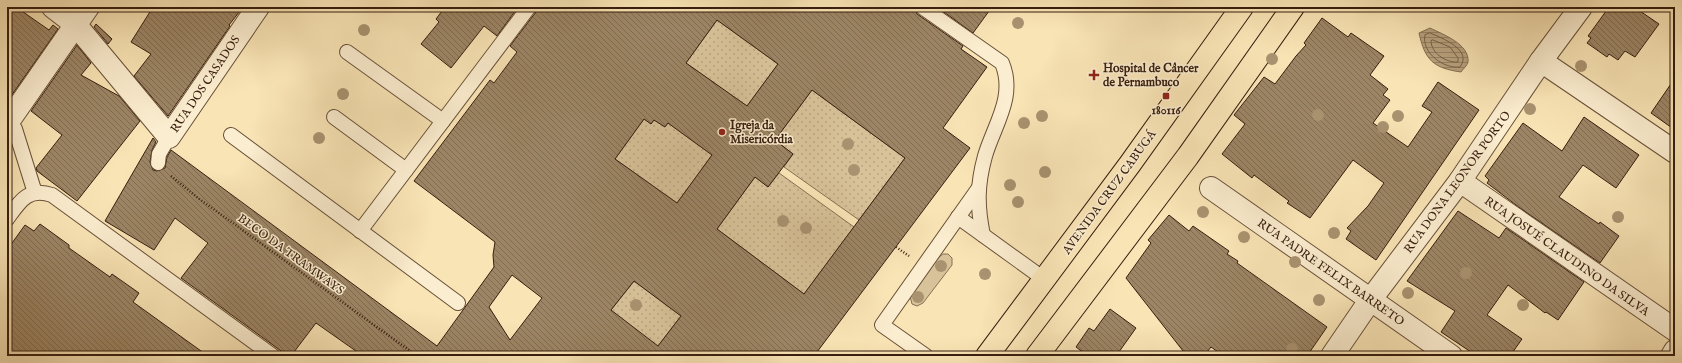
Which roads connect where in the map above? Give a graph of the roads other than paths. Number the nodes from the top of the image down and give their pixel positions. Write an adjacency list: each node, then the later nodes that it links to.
1 (53, 7): 8 (street)
2 (257, 7): 15 (street, RUA DOS CASADOS)
3 (529, 7): 13 (lane)
4 (922, 7): 21 (lane)
5 (1242, 7): 27 (main road, AVENIDA CRUZ CABUGÁ)
6 (1293, 7): 35 (main road)
7 (1581, 7): 10 (street, RUA DONA LEONOR PORTO)
8 (82, 16): 12 (street); 15 (street)
9 (347, 52): 13 (lane)
10 (1541, 61): 16 (street); 19 (street, RUA DONA LEONOR PORTO)
11 (334, 117): 18 (lane)
12 (8, 121): 22 (lane)
13 (443, 121): 18 (lane)
14 (231, 134): 25 (lane)
15 (170, 137): 17 (lane, RUA DOS CASADOS)
16 (1675, 152)
17 (158, 163)
18 (406, 170): 25 (lane)
19 (1460, 181): 28 (street, RUA DONA LEONOR PORTO); 30 (street, RUA JOSUÉ CLAUDINO DA SILVA)
20 (1211, 188): 28 (street, RUA PADRE FELIX BARRETO)
21 (978, 189): 23 (lane); 26 (lane)
22 (35, 192): 24 (lane); 32 (lane)
23 (958, 217): 26 (lane); 33 (lane)
24 (7, 219)
25 (360, 231): 29 (lane)
26 (983, 235): 27 (lane)
27 (1044, 279): 34 (main road, AVENIDA CRUZ CABUGÁ)
28 (1371, 299): 36 (street, RUA DONA LEONOR PORTO); 37 (street, RUA PADRE FELIX BARRETO)
29 (458, 303)
30 (1675, 330)
31 (1675, 351): 38 (street)
32 (273, 356)
33 (926, 356)
34 (987, 356)
35 (1038, 356)
36 (1332, 356)
37 (1451, 356)
38 (1672, 356)

